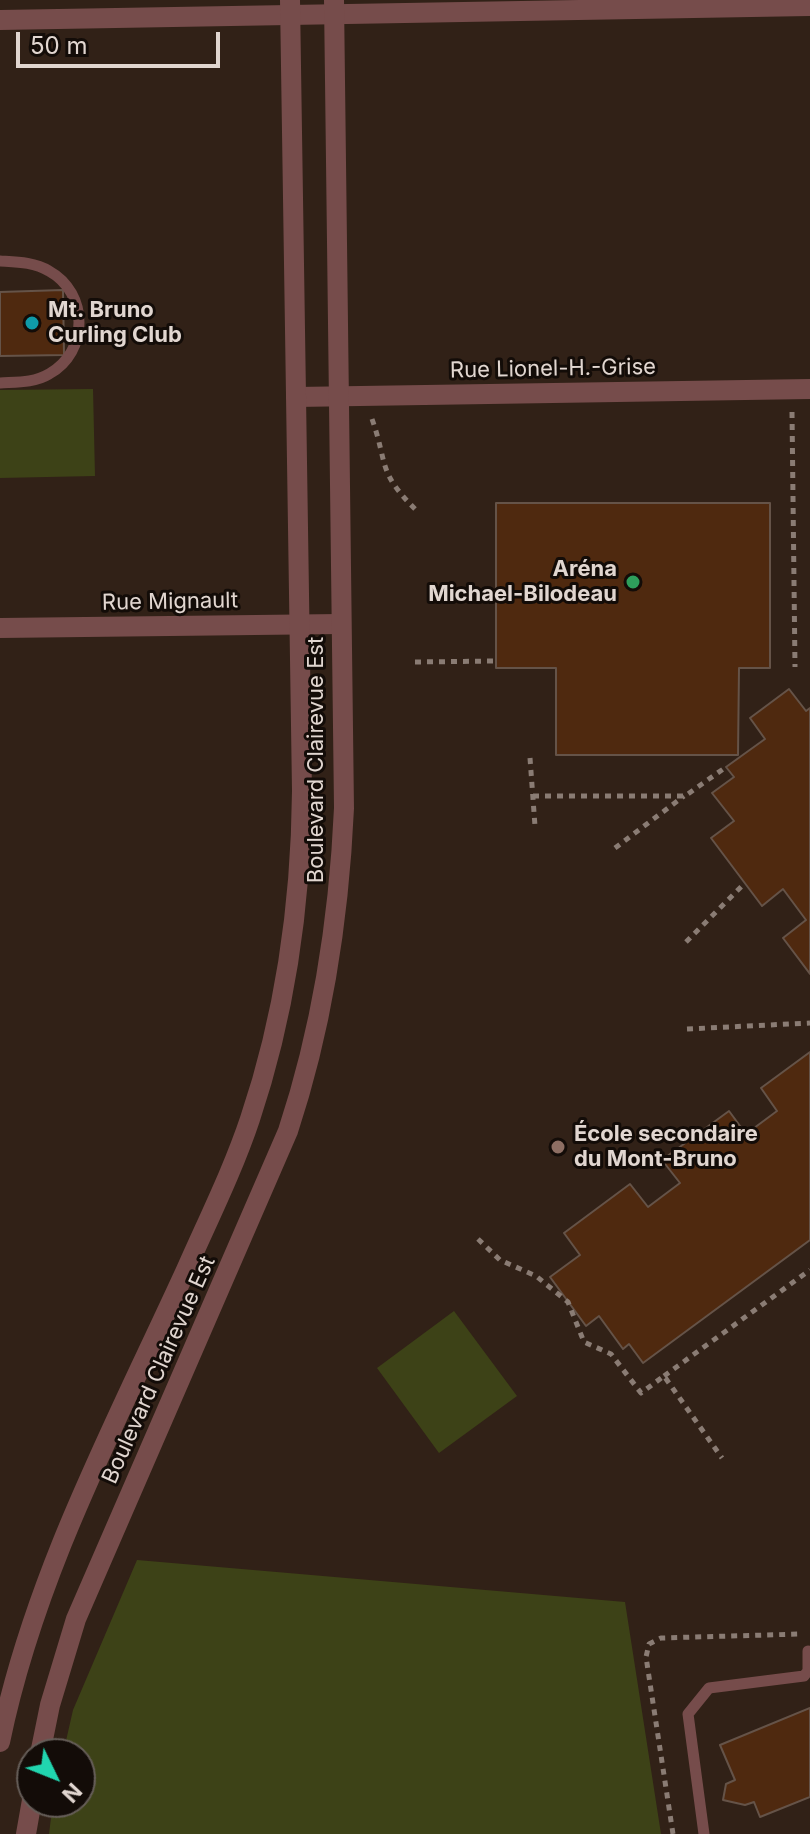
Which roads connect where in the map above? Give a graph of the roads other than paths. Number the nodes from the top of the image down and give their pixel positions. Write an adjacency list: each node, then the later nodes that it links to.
1 (810, 6): 3 (street)
2 (290, 8): 3 (street); 4 (street); 9 (street, Boulevard Clairevue Est)
3 (334, 8): 8 (street, Boulevard Clairevue Est)
4 (0, 20)
5 (0, 261): 6 (lane)
6 (0, 383)
7 (801, 389): 8 (street, Rue Lionel-H.-Grise)
8 (336, 396): 9 (street, Rue Lionel-H.-Grise); 11 (street, Boulevard Clairevue Est)
9 (296, 397): 10 (street, Boulevard Clairevue Est)
10 (300, 624): 11 (street, Rue Mignault); 12 (street, Rue Mignault); 14 (street, Boulevard Clairevue Est)
11 (340, 624): 15 (street, Boulevard Clairevue Est)
12 (0, 628)
13 (808, 1651): 17 (lane)
14 (3, 1714): 16 (street, Boulevard Clairevue Est)
15 (43, 1738)
16 (0, 1742)
17 (704, 1834)

